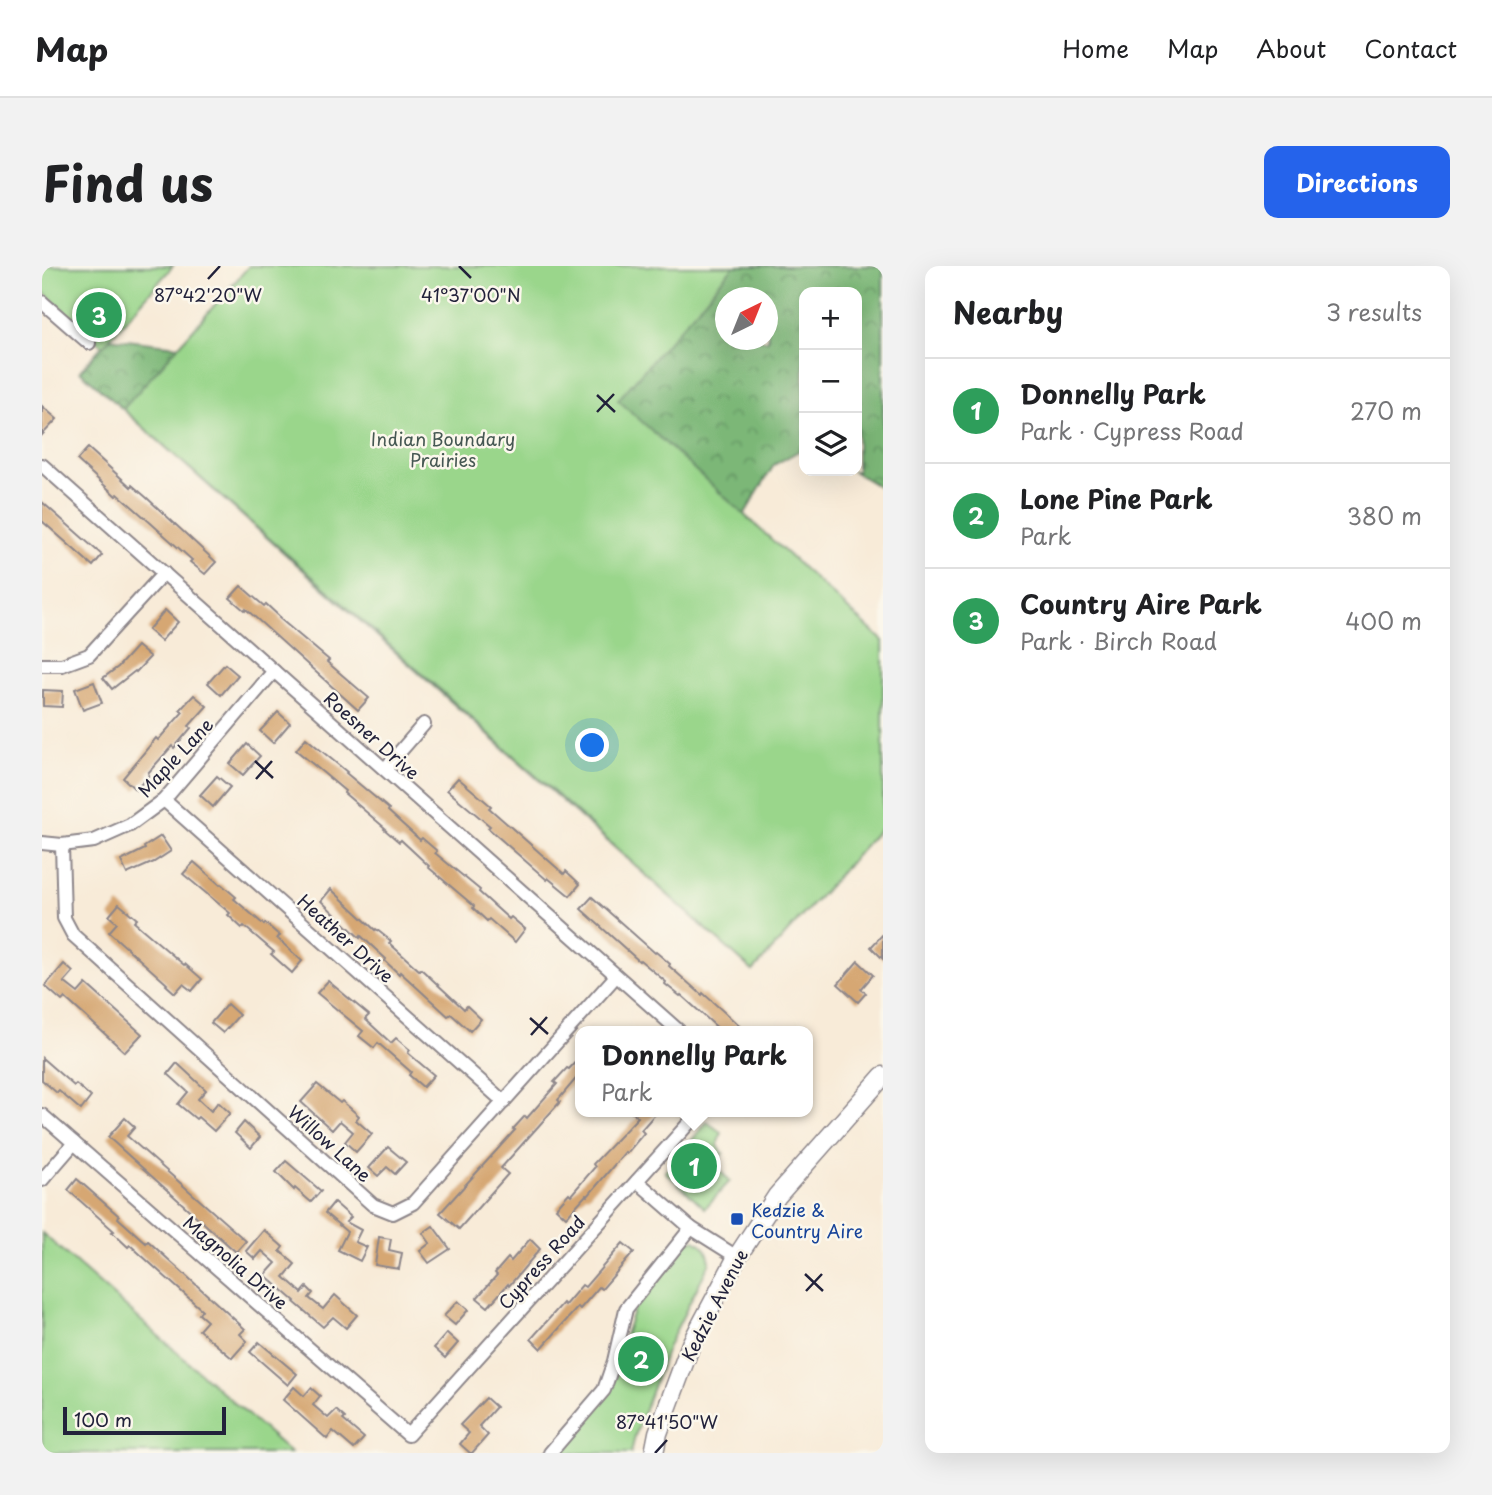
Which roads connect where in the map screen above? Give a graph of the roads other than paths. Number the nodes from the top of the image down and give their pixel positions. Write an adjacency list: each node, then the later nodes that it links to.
1 (42, 302): 2 (street)
2 (89, 343)
3 (42, 466): 4 (street, Roesner Drive)
4 (163, 573): 5 (street); 6 (street, Roesner Drive)
5 (42, 665)
6 (274, 671): 8 (street, Roesner Drive); 9 (street, Maple Lane)
7 (424, 723): 8 (street)
8 (384, 769): 12 (street, Roesner Drive)
9 (164, 800): 11 (street, Maple Lane); 15 (street, Heather Drive)
10 (42, 843): 11 (street, Maple Lane)
11 (62, 845): 15 (street, Willow Lane)
12 (616, 976): 13 (street, Roesner Drive); 15 (street, Willow Lane)
13 (673, 1026)
14 (880, 1084): 22 (main road, Kedzie Avenue)
15 (504, 1102)
16 (42, 1115): 18 (street, Magnolia Drive)
17 (695, 1117): 20 (street, Cypress Road)
18 (74, 1143): 19 (street); 23 (street, Magnolia Drive)
19 (42, 1180)
20 (637, 1181): 21 (street); 23 (street, Cypress Road)
21 (691, 1228): 22 (street); 24 (street)
22 (737, 1258): 25 (main road, Kedzie Avenue)
23 (408, 1435)
24 (550, 1453)
25 (654, 1453)

